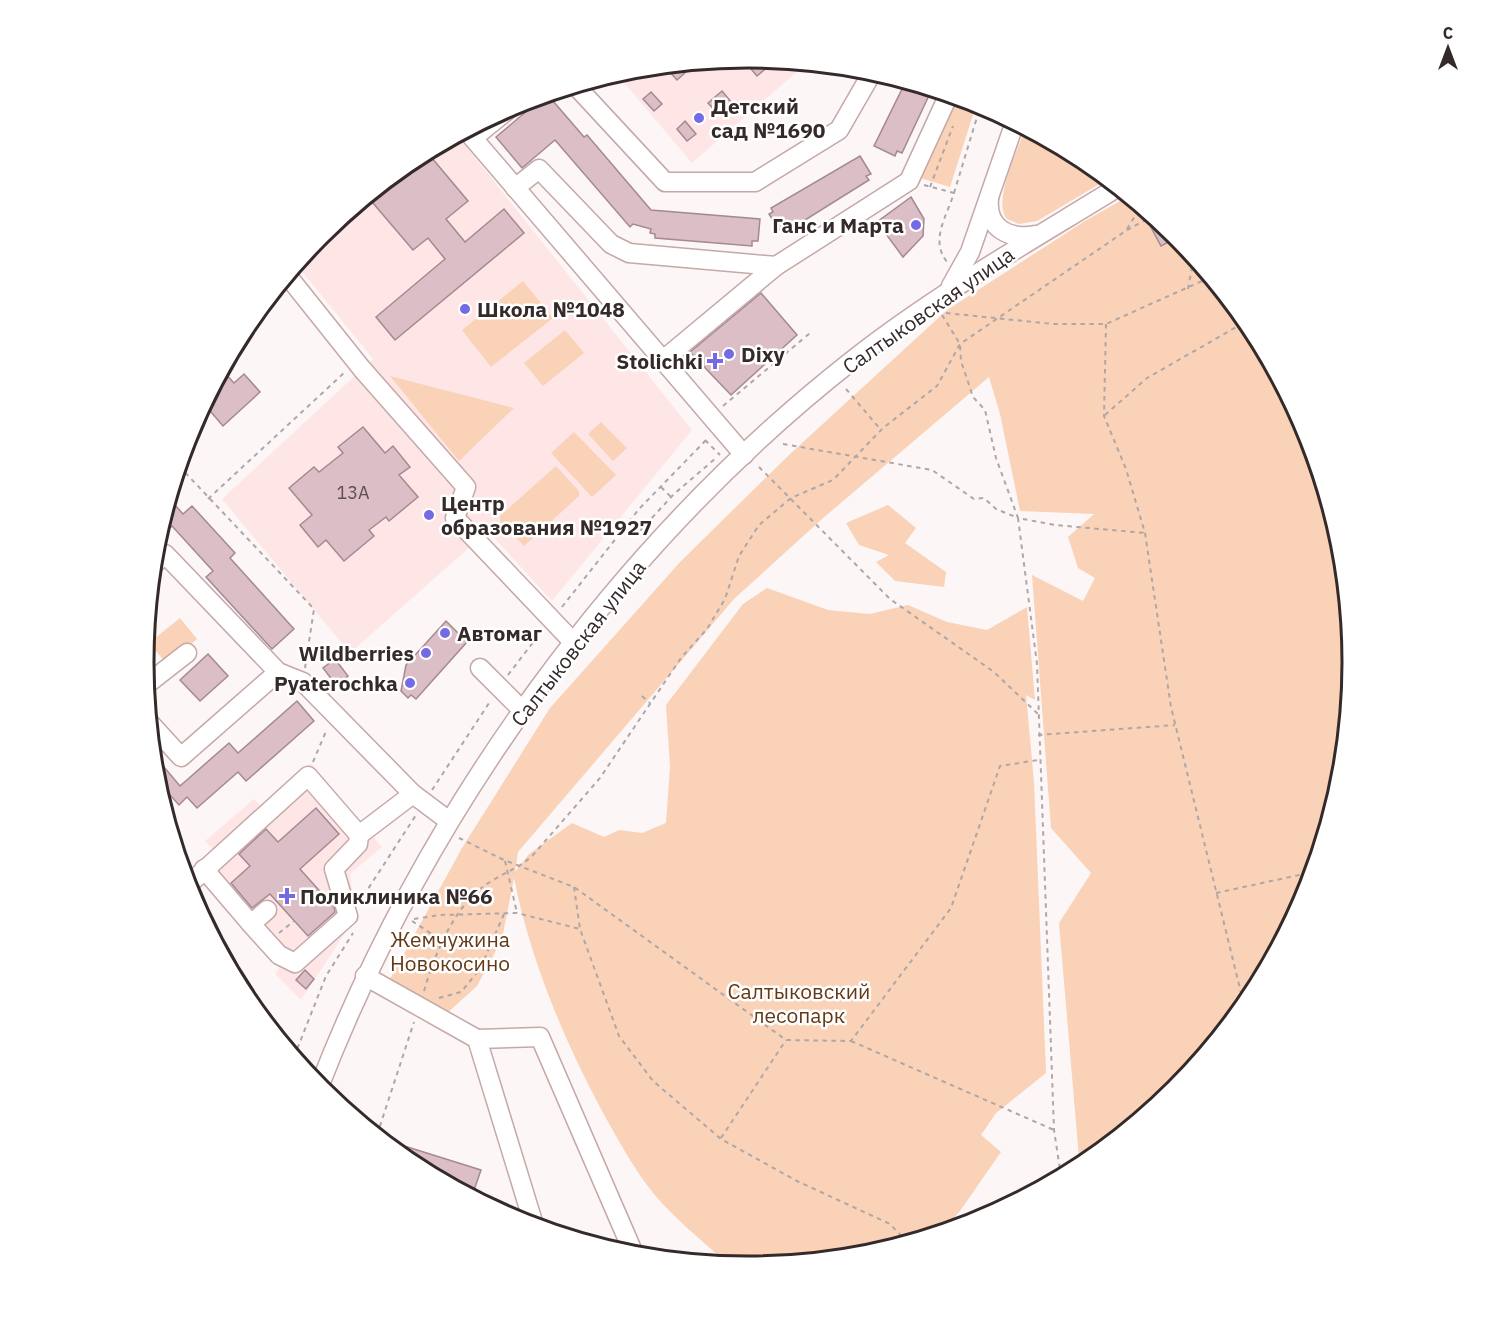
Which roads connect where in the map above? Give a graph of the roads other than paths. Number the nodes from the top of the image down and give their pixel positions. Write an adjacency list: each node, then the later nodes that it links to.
1 (868, 80): 2 (street)
2 (581, 92)
3 (946, 102): 10 (street)
4 (1012, 130): 6 (street)
5 (471, 136): 7 (street)
6 (994, 180): 9 (street, Салтыковская улица); 12 (street)
7 (515, 188): 10 (street); 13 (street)
8 (1111, 191): 9 (street, Салтыковская улица)
9 (1043, 233): 12 (street, Салтыковская улица)
10 (776, 266): 13 (street)
11 (290, 284): 16 (street)
12 (937, 300): 14 (street, Салтыковская улица)
13 (663, 360): 14 (street)
14 (739, 449): 16 (street, Салтыковская улица)
15 (164, 555): 19 (street)
16 (574, 644): 21 (street, Салтыковская улица)
17 (187, 653): 20 (street)
18 (480, 668): 21 (street)
19 (278, 672): 22 (street); 23 (street)
20 (154, 678)
21 (523, 711): 24 (street, Салтыковская улица)
22 (158, 731)
23 (418, 799): 24 (street); 25 (street)
24 (453, 829): 30 (street, Салтыковская улица)
25 (359, 835): 26 (street); 29 (street)
26 (204, 869): 27 (street); 29 (street)
27 (195, 878)
28 (267, 910): 29 (street)
29 (251, 924)
30 (365, 976): 31 (street); 32 (street, Салтыковская улица)
31 (477, 1039): 33 (street); 34 (street)
32 (323, 1077)
33 (531, 1214)
34 (629, 1243)

